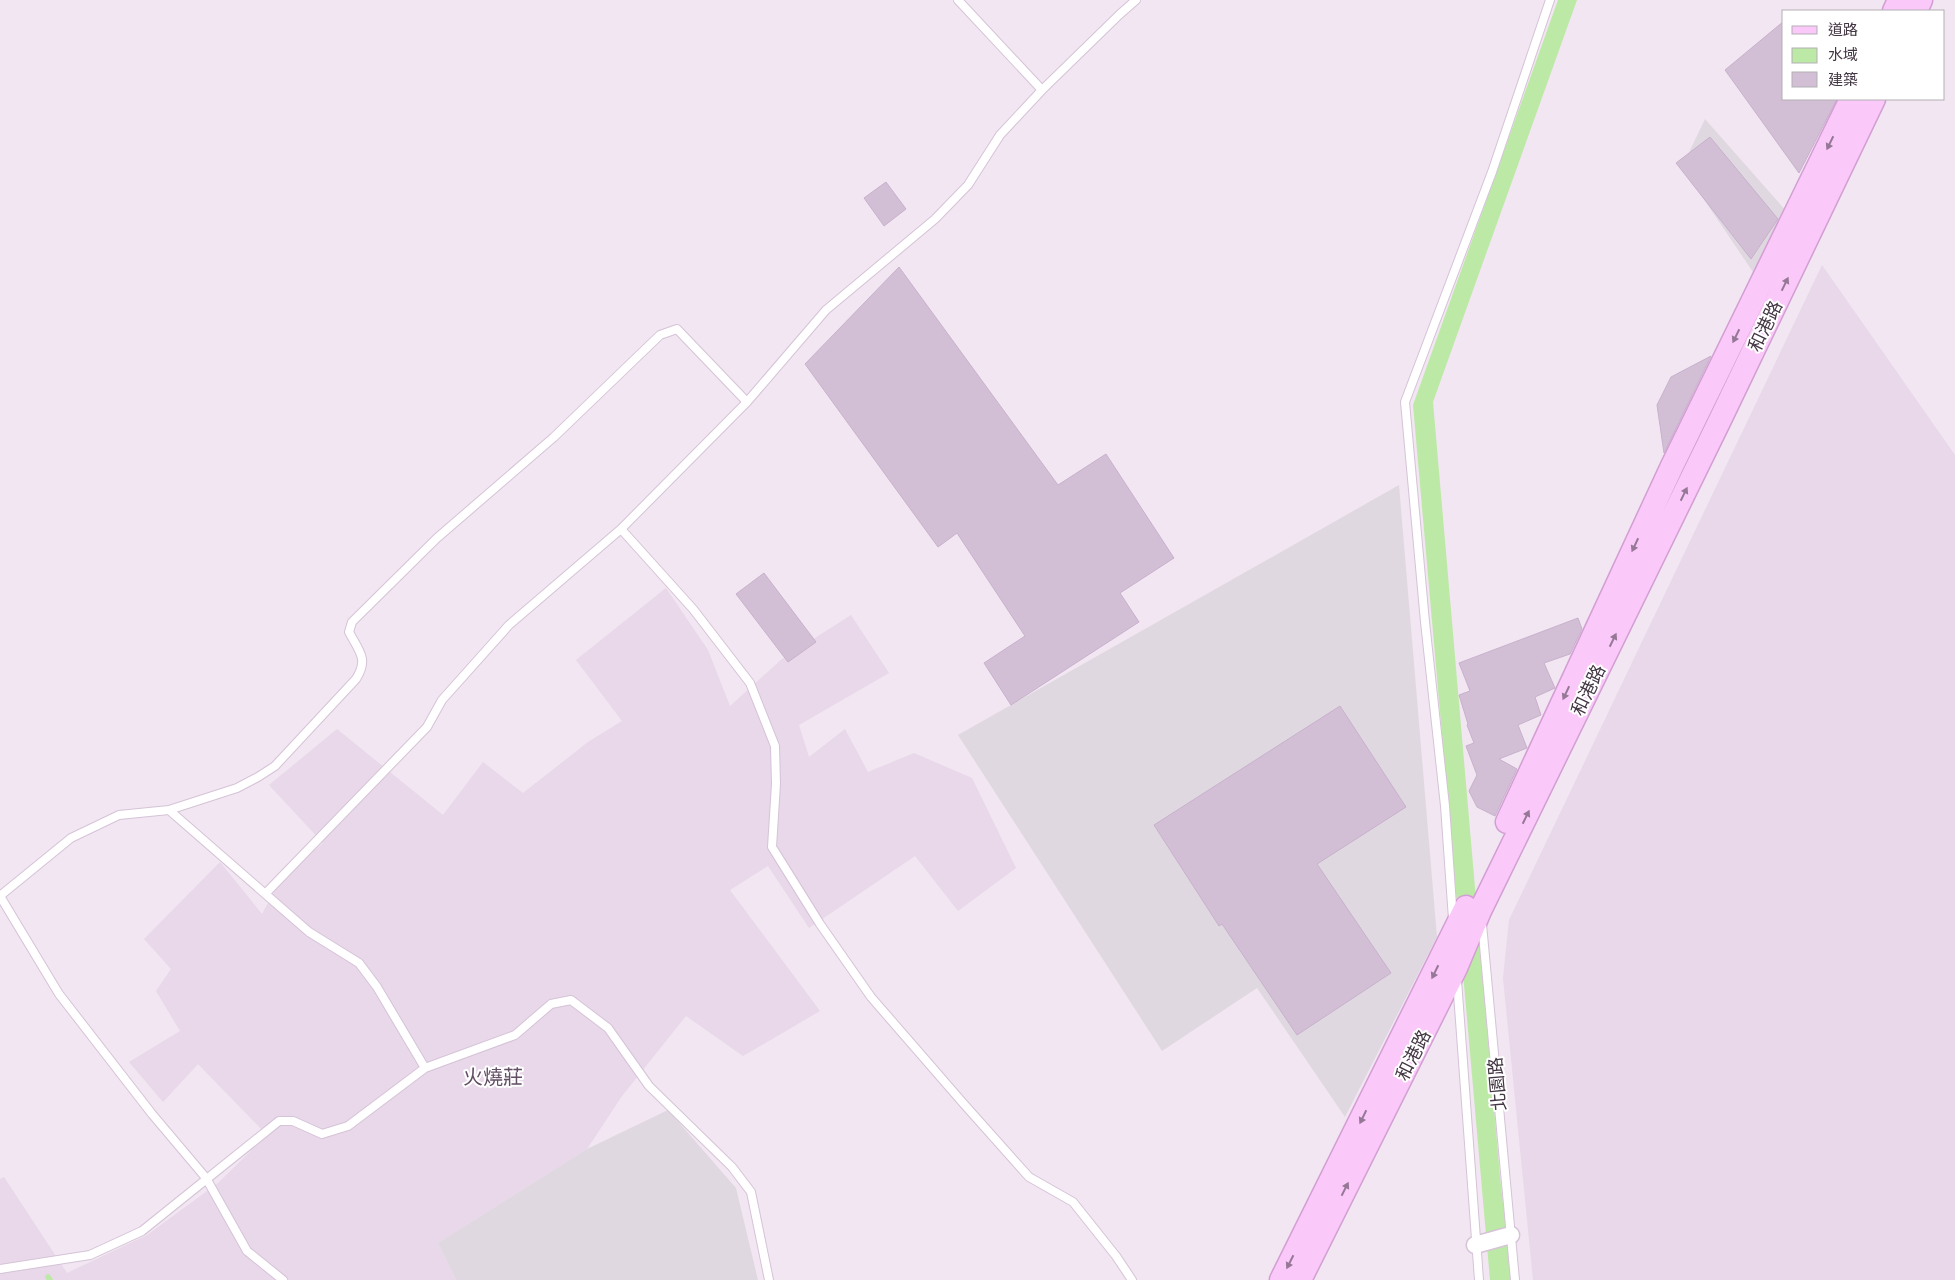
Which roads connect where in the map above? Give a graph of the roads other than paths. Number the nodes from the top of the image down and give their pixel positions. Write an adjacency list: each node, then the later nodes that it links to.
1 (958, 0): 4 (lane)
2 (1136, 0): 4 (lane)
3 (1550, 0): 12 (lane, 北園路)
4 (1042, 90): 7 (lane)
5 (1851, 100): 12 (main road, 和港路, one-way to 12)
6 (1874, 100): 12 (main road, 和港路, one-way to 6)
7 (747, 402): 8 (lane); 9 (lane)
8 (621, 529): 10 (lane); 22 (lane)
9 (169, 810): 10 (lane); 11 (lane)
10 (266, 893): 14 (lane)
11 (0, 896): 15 (lane)
12 (1470, 916): 13 (main road, 和港路); 16 (main road, 和港路, one-way to 16); 17 (lane, 北園路)
13 (1456, 968): 16 (main road, 和港路, one-way to 13); 18 (lane)
14 (425, 1068): 15 (lane); 21 (lane)
15 (206, 1178): 19 (lane); 20 (lane)
16 (1322, 1218): 23 (main road, 和港路, one-way to 23); 24 (main road, 和港路)
17 (1511, 1236): 18 (street); 26 (lane, 北園路)
18 (1475, 1245): 25 (lane)
19 (0, 1269)
20 (283, 1280)
21 (769, 1280)
22 (1132, 1280)
23 (1281, 1280)
24 (1300, 1280)
25 (1479, 1280)
26 (1515, 1280)

